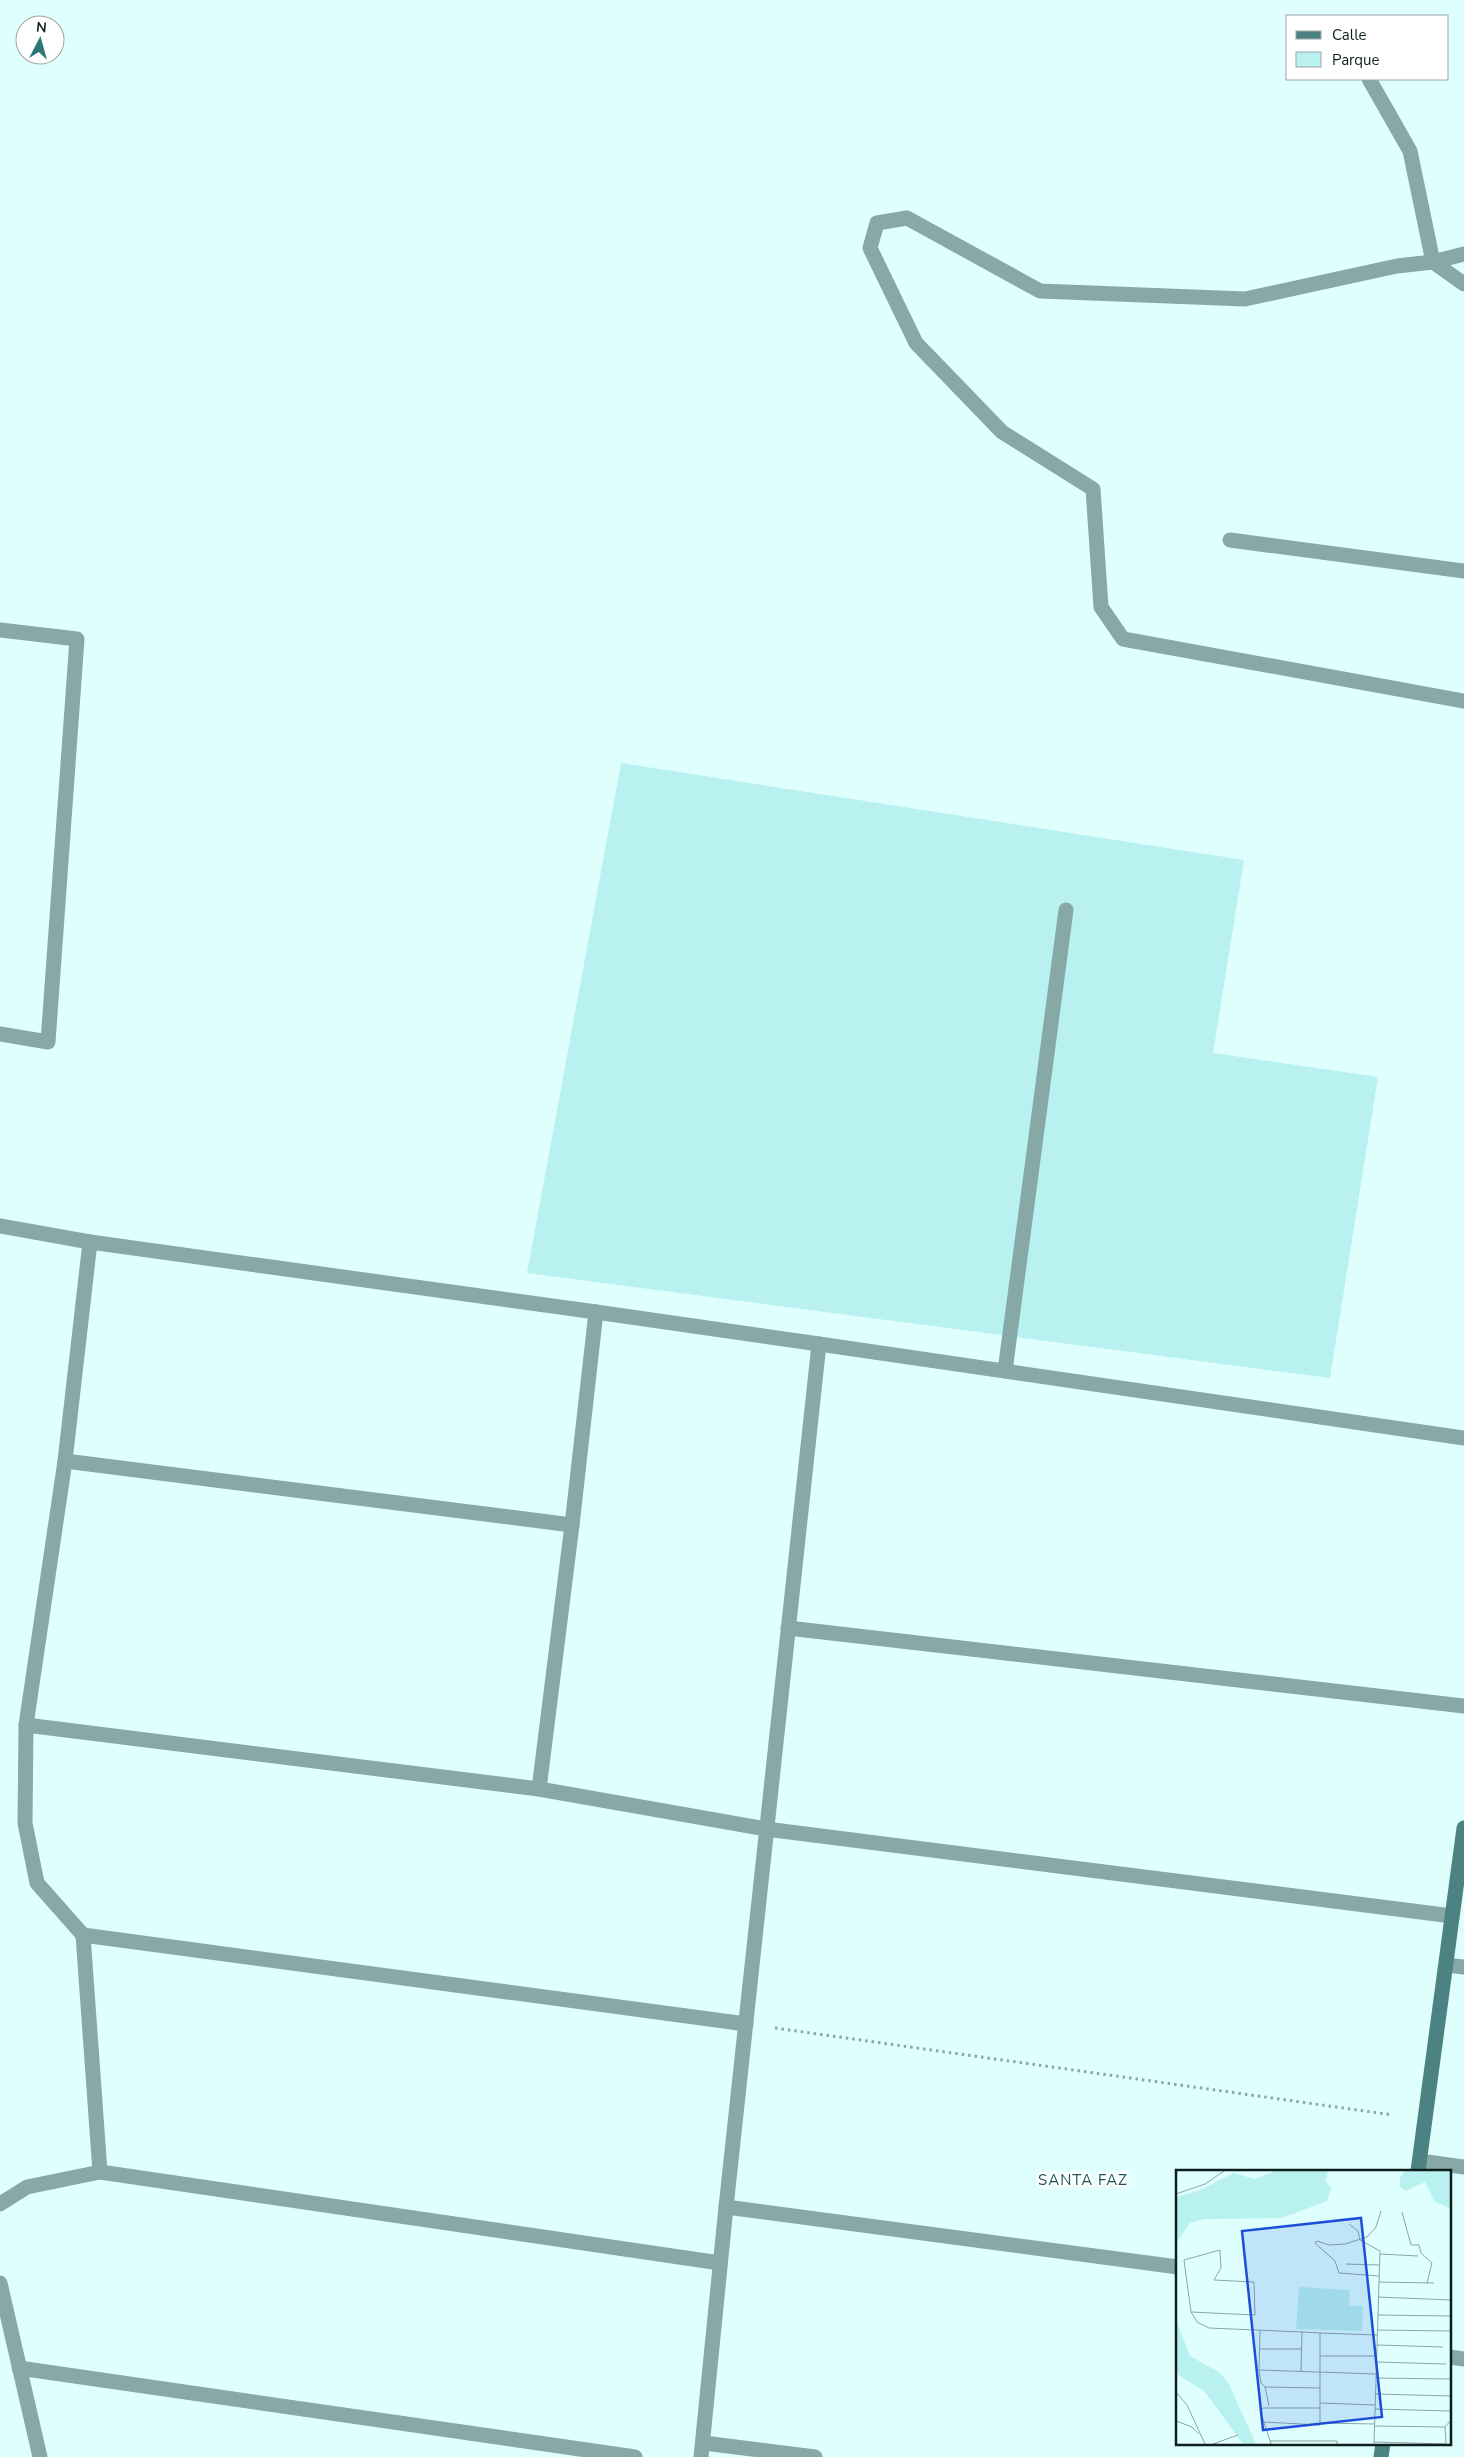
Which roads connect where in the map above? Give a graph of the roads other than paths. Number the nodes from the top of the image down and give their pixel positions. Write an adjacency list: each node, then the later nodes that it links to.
1 (1370, 80): 3 (street)
2 (1464, 254): 3 (street)
3 (1433, 262): 4 (street); 8 (street)
4 (1464, 284)
5 (1230, 540): 6 (street)
6 (1464, 571)
7 (0, 630): 10 (street)
8 (1464, 701)
9 (1066, 910): 15 (street)
10 (0, 1034)
11 (0, 1226): 12 (street)
12 (90, 1242): 13 (street); 17 (street)
13 (596, 1312): 14 (street); 18 (street)
14 (819, 1344): 15 (street); 19 (street)
15 (1005, 1371): 16 (street)
16 (1464, 1438)
17 (65, 1461): 18 (street); 21 (street)
18 (572, 1525): 22 (street)
19 (788, 1628): 20 (street); 24 (street)
20 (1464, 1706)
21 (26, 1725): 22 (street); 26 (street)
22 (539, 1789): 24 (street)
23 (1464, 1828): 25 (street)
24 (766, 1829): 25 (street); 29 (street)
25 (1452, 1916): 27 (street)
26 (83, 1934): 29 (street); 32 (street)
27 (1446, 1965): 28 (street); 30 (street)
28 (1464, 1967)
29 (746, 2024): 34 (street)
30 (1419, 2166): 31 (street)
31 (1464, 2167)
32 (100, 2172): 33 (street); 35 (street)
33 (0, 2204)
34 (726, 2207): 35 (street); 36 (street)
35 (720, 2263): 40 (street)
36 (1176, 2267)
37 (0, 2283): 38 (street)
38 (19, 2368): 41 (street); 42 (street)
39 (1382, 2444): 44 (street)
40 (703, 2450): 43 (street)
41 (40, 2457)
42 (635, 2457)
43 (814, 2457)
44 (1381, 2457)

